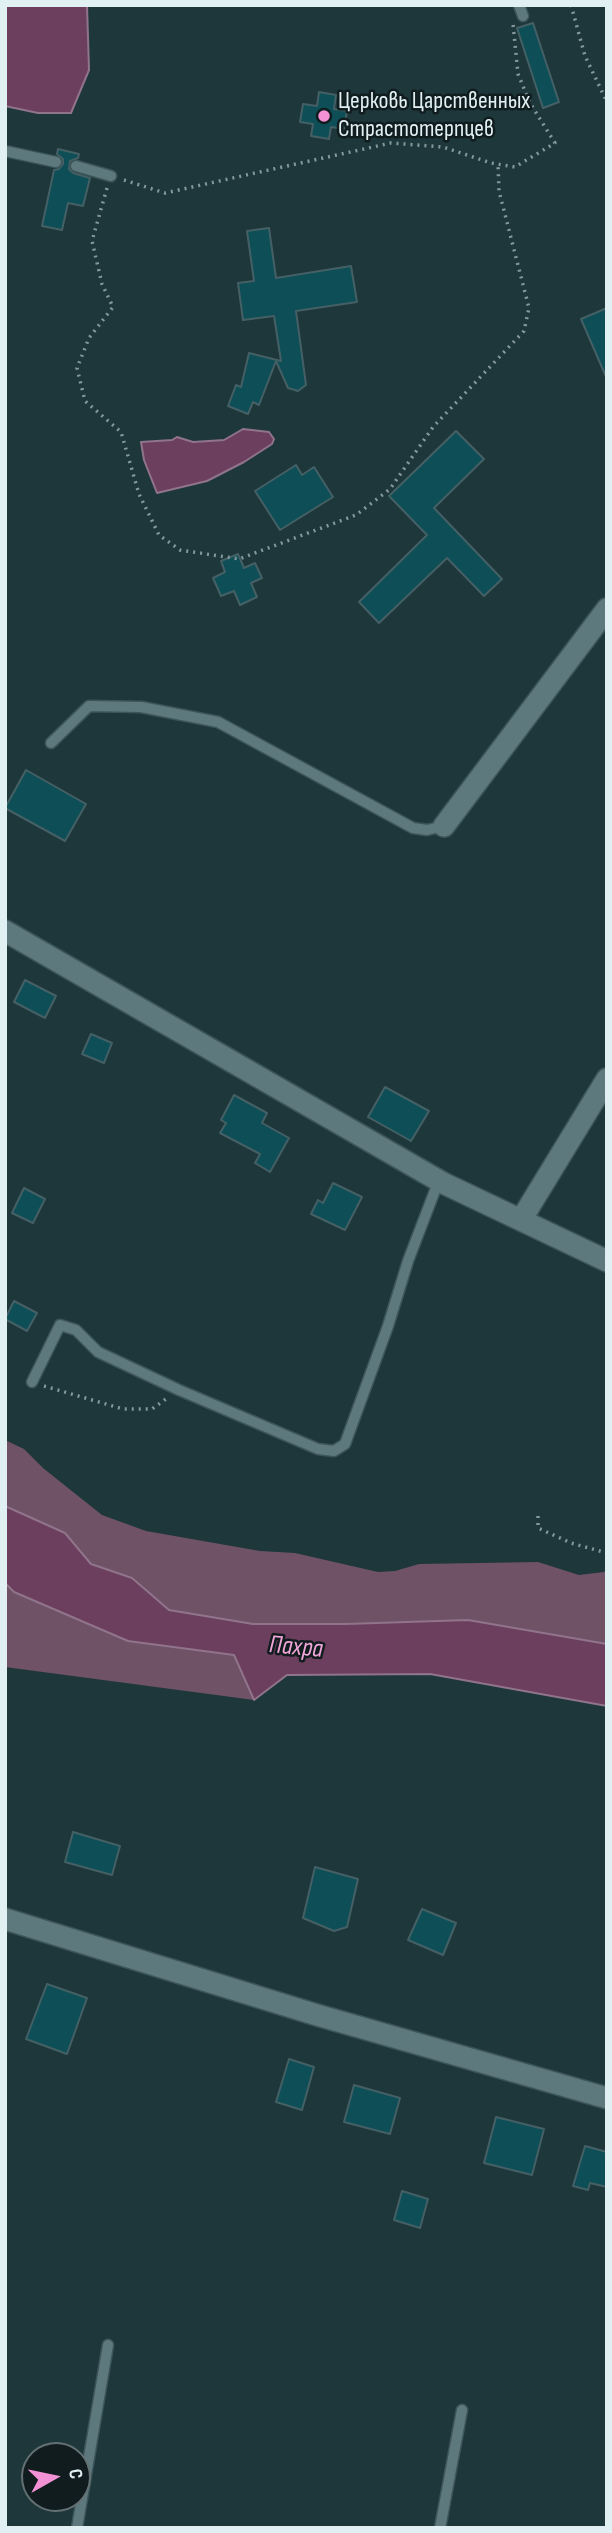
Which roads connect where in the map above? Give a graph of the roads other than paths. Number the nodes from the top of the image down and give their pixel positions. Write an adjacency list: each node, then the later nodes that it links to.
1 (5, 151): 2 (lane)
2 (56, 162)
3 (76, 166): 4 (lane)
4 (111, 176)
5 (607, 609): 7 (street)
6 (51, 743): 7 (lane)
7 (444, 826)
8 (5, 931): 10 (street)
9 (607, 1079): 11 (street)
10 (439, 1180): 11 (street); 13 (lane)
11 (522, 1220): 12 (street)
12 (607, 1261)
13 (32, 1382)
14 (5, 1919): 15 (street)
15 (607, 2098)
16 (108, 2345): 18 (lane)
17 (462, 2410): 19 (lane)
18 (76, 2528)
19 (440, 2528)

